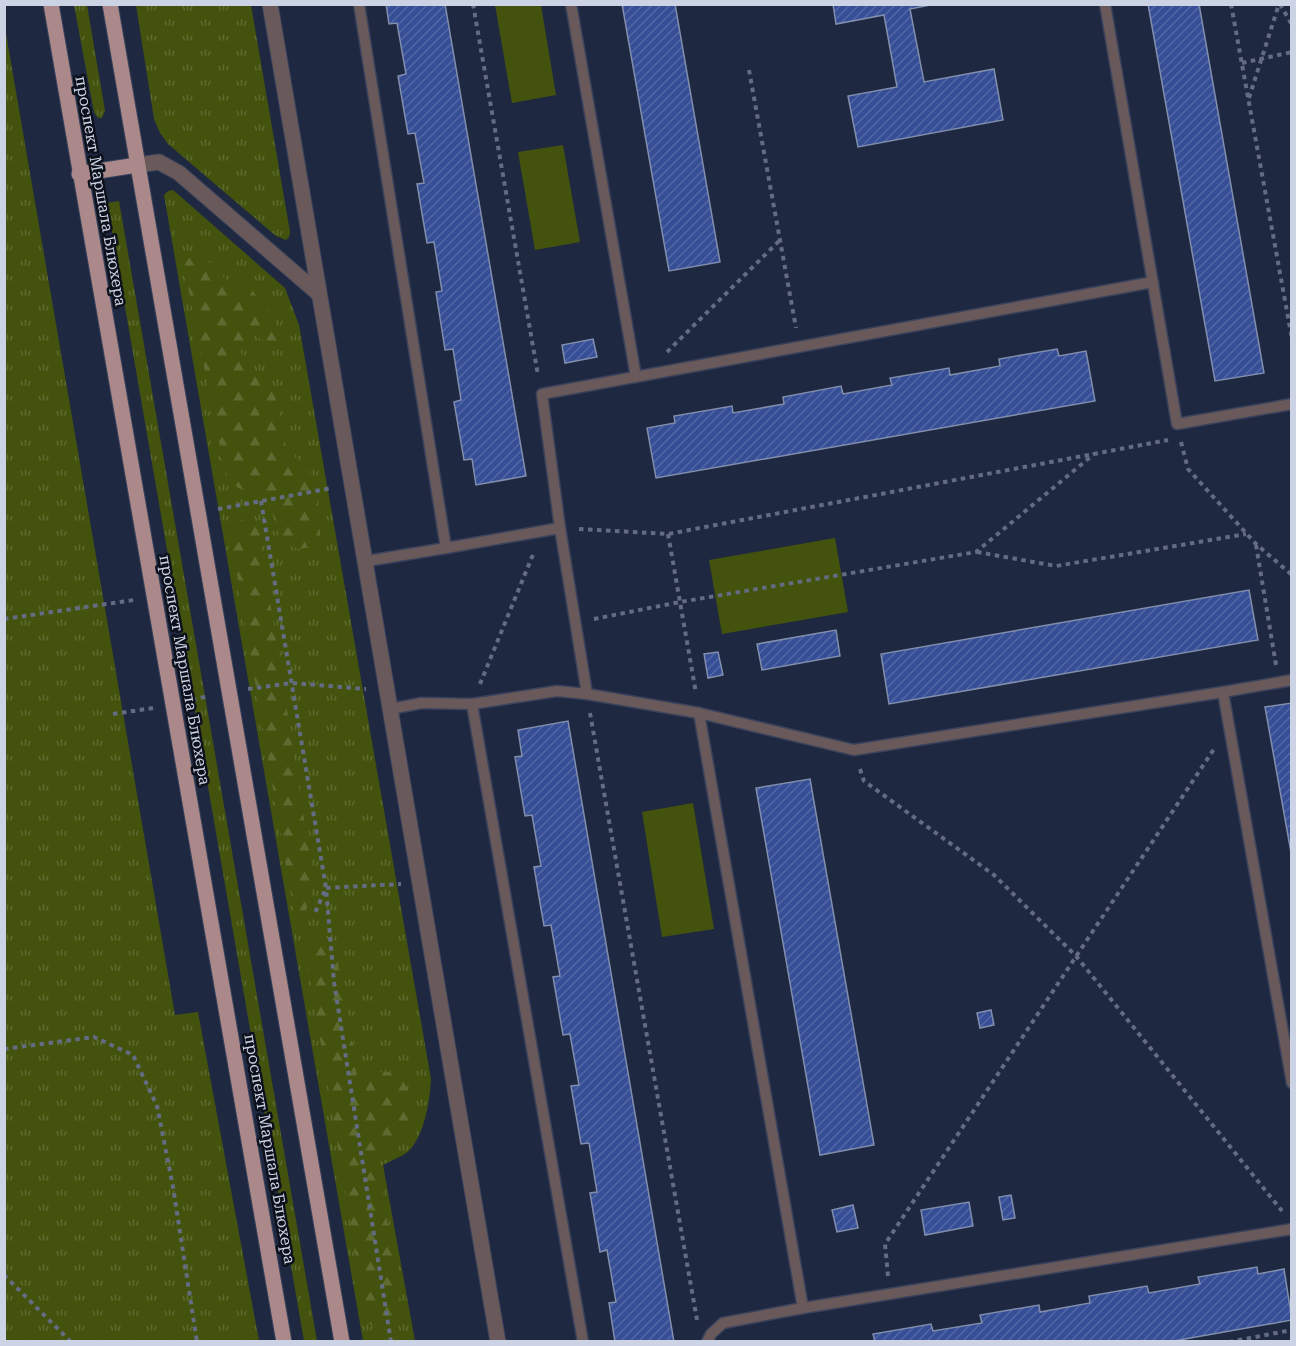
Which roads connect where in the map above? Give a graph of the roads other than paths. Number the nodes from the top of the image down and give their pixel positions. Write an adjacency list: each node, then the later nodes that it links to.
1 (51, 4): 8 (main road, проспект Маршала Блюхера)
2 (110, 4): 7 (main road)
3 (270, 4): 10 (street)
4 (359, 4): 14 (lane)
5 (571, 4): 11 (lane)
6 (1105, 4): 9 (lane)
7 (137, 165): 8 (main road); 10 (street); 26 (main road)
8 (79, 174): 25 (main road, проспект Маршала Блюхера)
9 (1153, 282): 11 (lane); 12 (lane)
10 (319, 294): 15 (street)
11 (636, 376): 13 (lane)
12 (1292, 404)
13 (560, 528): 14 (lane); 18 (lane)
14 (446, 548): 15 (lane)
15 (367, 561): 20 (street)
16 (1292, 680): 17 (lane)
17 (1223, 692): 21 (lane); 22 (lane)
18 (587, 694): 19 (lane); 21 (lane)
19 (472, 704): 20 (lane); 28 (lane)
20 (390, 709): 27 (street)
21 (699, 713): 24 (lane)
22 (1292, 1083)
23 (1292, 1228): 24 (lane)
24 (803, 1308): 29 (lane)
25 (284, 1341)
26 (342, 1341)
27 (498, 1341)
28 (583, 1341)
29 (707, 1341)

